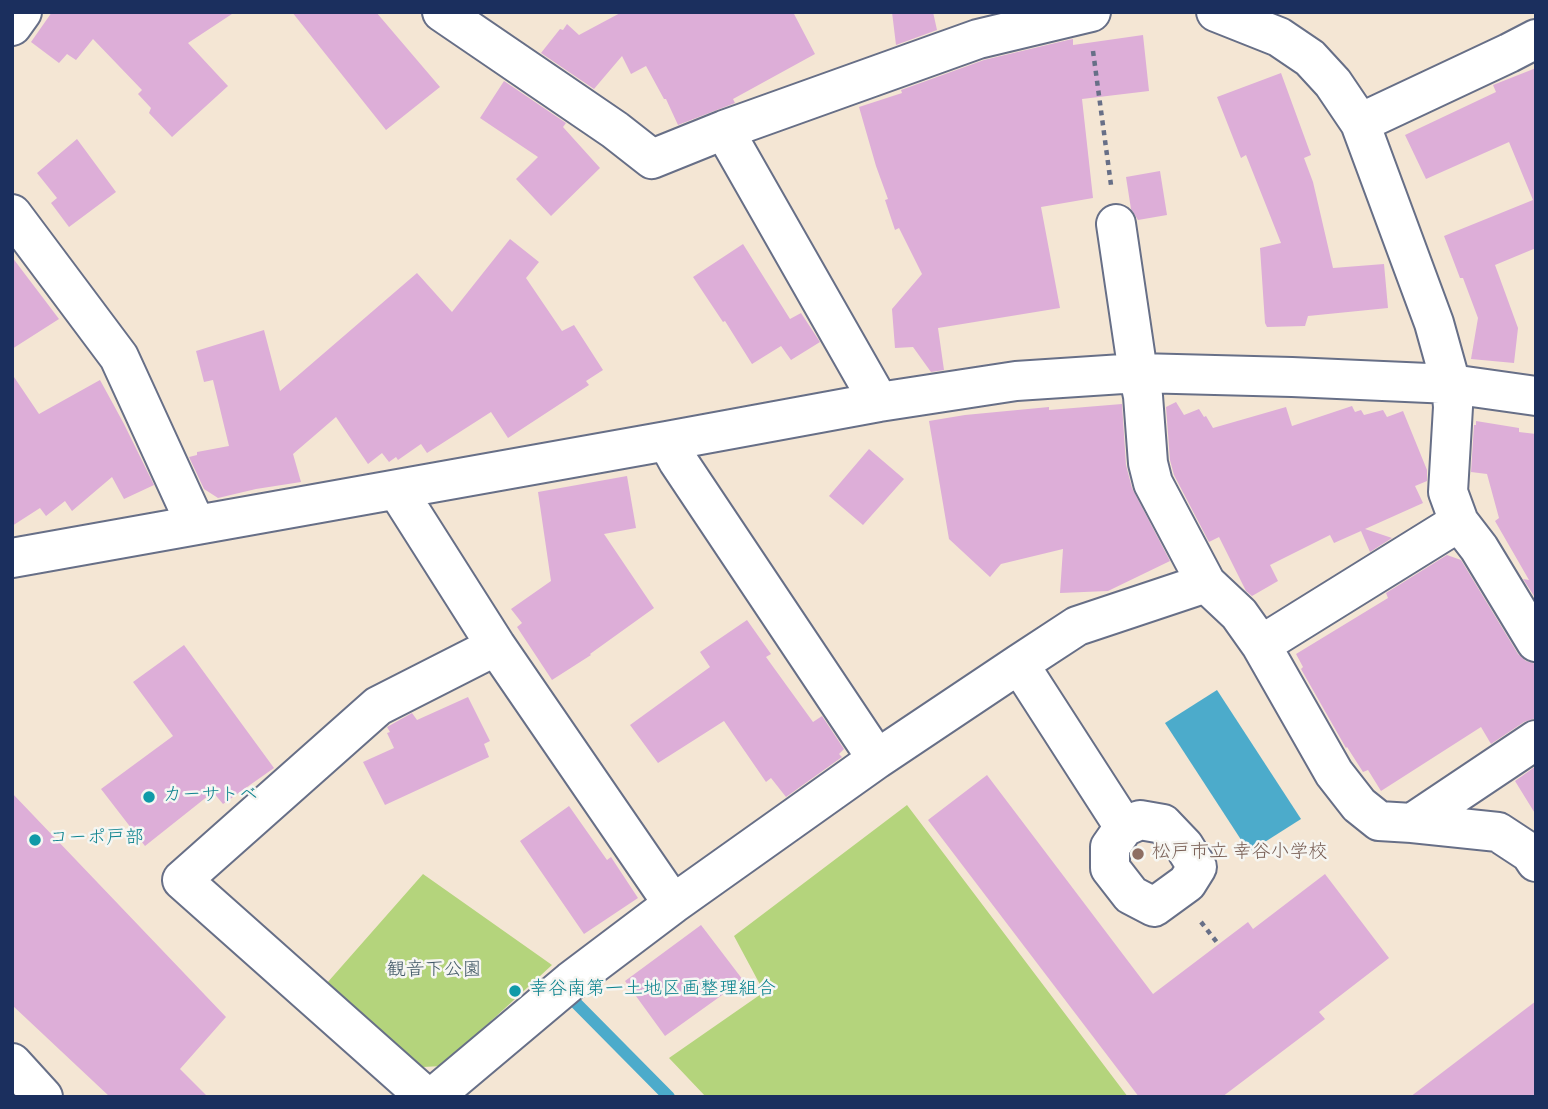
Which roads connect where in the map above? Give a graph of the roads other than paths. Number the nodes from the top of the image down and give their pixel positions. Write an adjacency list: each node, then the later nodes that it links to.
1 (22, 12): 5 (street)
2 (442, 12): 8 (street)
3 (1216, 12): 7 (street)
4 (1089, 13): 8 (street)
5 (12, 26)
6 (1536, 39): 7 (street)
7 (1360, 123): 12 (street)
8 (724, 130): 14 (street)
9 (12, 214): 18 (street)
10 (1116, 224): 11 (street)
11 (1138, 373): 12 (street); 14 (street); 20 (street)
12 (1451, 384): 13 (street); 17 (street)
13 (1536, 396)
14 (879, 402): 15 (street)
15 (667, 441): 16 (street); 26 (street)
16 (397, 490): 18 (street); 23 (street)
17 (1459, 522): 21 (street); 22 (street)
18 (196, 525): 19 (street)
19 (12, 558)
20 (1206, 583): 22 (street); 24 (street)
21 (1536, 642)
22 (1261, 645): 27 (street)
23 (496, 646): 30 (street); 33 (street)
24 (1019, 664): 26 (street); 28 (street)
25 (1536, 740): 27 (street)
26 (877, 759): 30 (street)
27 (1412, 822): 29 (street)
28 (1124, 828)
29 (1536, 862)
30 (673, 904): 34 (street)
31 (12, 1063): 32 (street)
32 (43, 1097)
33 (426, 1097)
34 (433, 1097)

